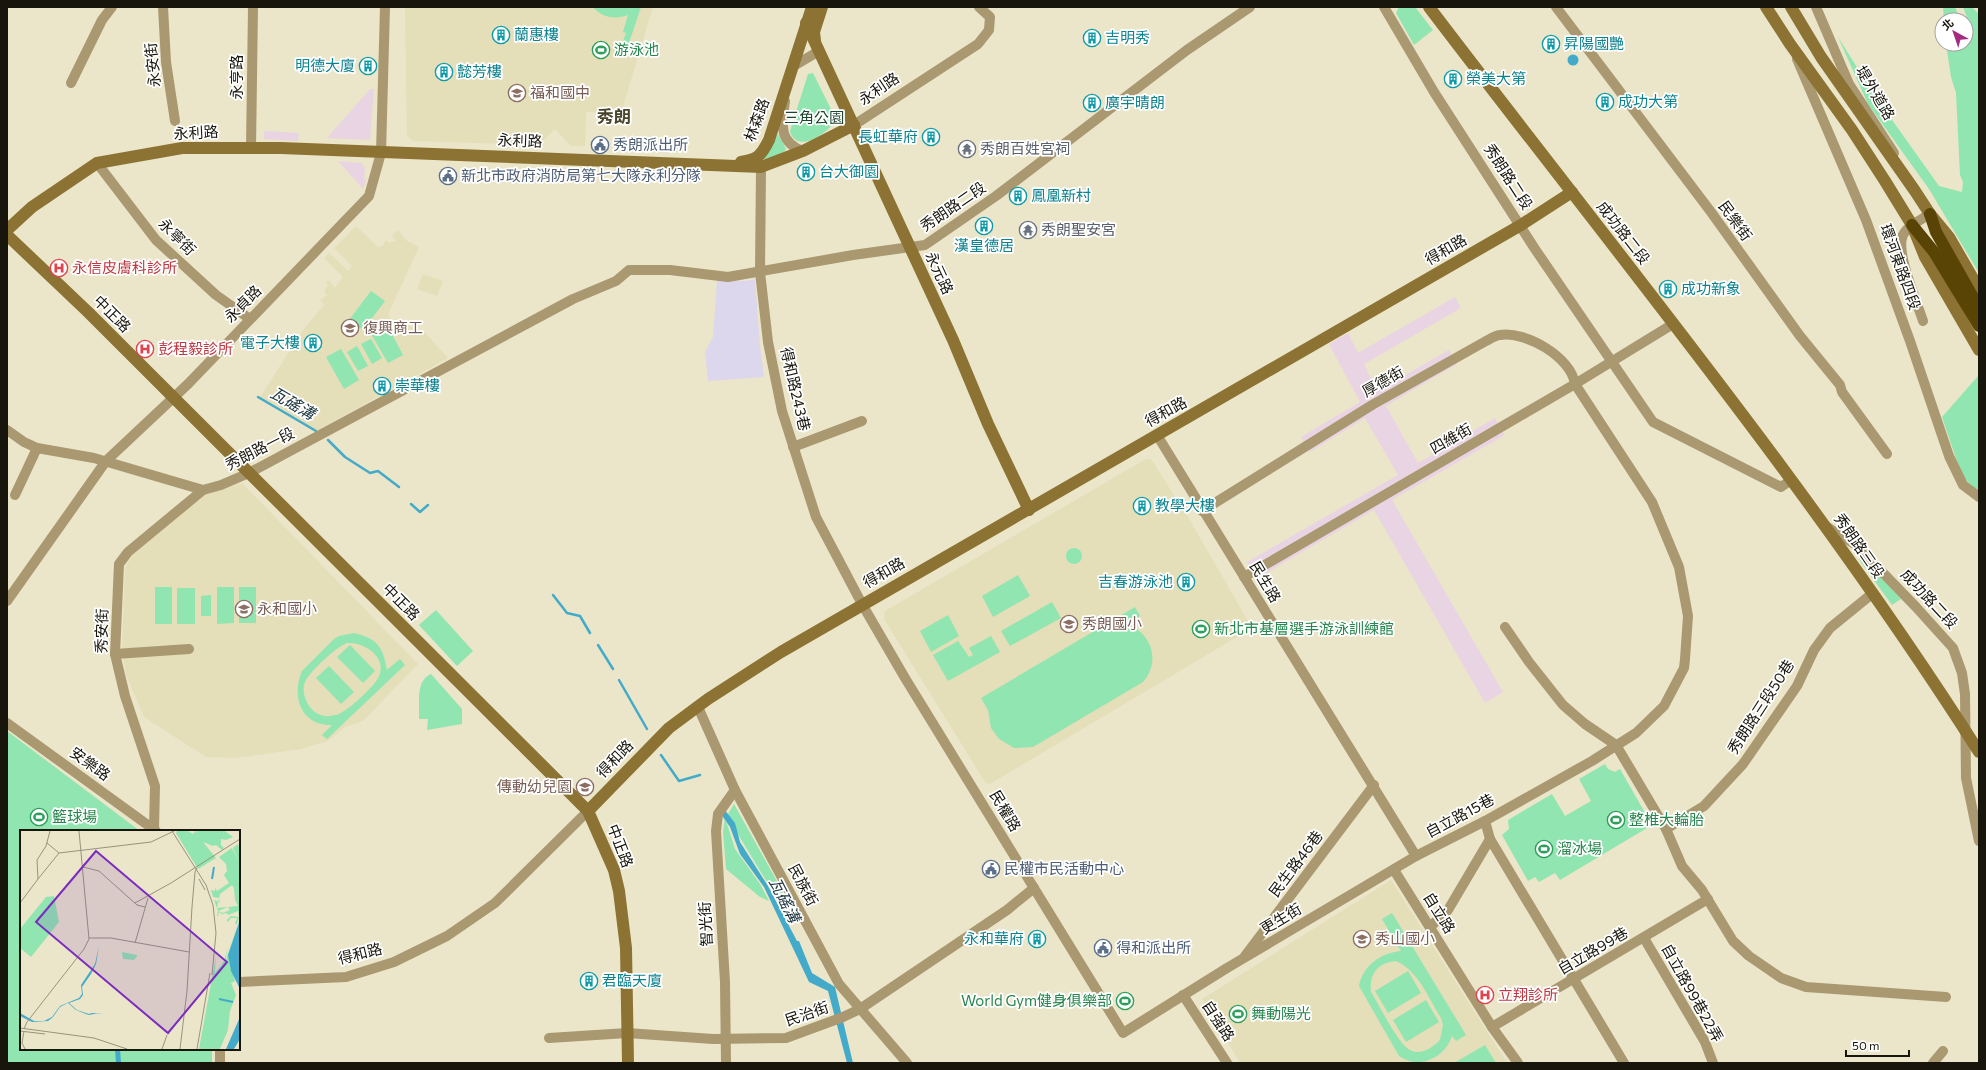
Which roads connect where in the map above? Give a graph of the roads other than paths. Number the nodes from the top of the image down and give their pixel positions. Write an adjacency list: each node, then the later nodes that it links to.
1 (112, 7): 19 (street)
2 (163, 7): 20 (street, 永安街)
3 (253, 7): 22 (street, 永亨路)
4 (385, 7): 24 (street, 永貞路)
5 (812, 7): 15 (street, 林森路)
6 (822, 7): 17 (street)
7 (979, 7): 21 (street, 永利路)
8 (1250, 7): 35 (street, 秀朗路二段)
9 (1384, 7): 31 (street, 秀朗路二段)
10 (1429, 7): 29 (street, 成功路二段)
11 (1556, 7): 55 (street, 民樂街)
12 (1766, 7): 16 (street, 環河東路四段)
13 (1791, 7): 28 (street)
14 (1816, 7): 28 (street, 堤外道路)
15 (806, 23): 17 (street); 18 (street, 林森路)
16 (1790, 44): 32 (street, 環河東路四段); 61 (street, 環河東路四段)
17 (817, 46): 18 (street); 21 (street, 永元路)
18 (790, 72): 23 (street); 26 (street, 林森路)
19 (71, 83)
20 (175, 120)
21 (854, 125): 23 (street, 永利路); 35 (street, 永元路)
22 (251, 148): 24 (street, 永利路); 25 (street, 永利路)
23 (803, 151): 27 (street, 永利路)
24 (380, 153): 26 (street, 永利路); 41 (street, 永貞路)
25 (97, 163): 33 (street, 永利路); 41 (street, 永寧街)
26 (721, 166): 27 (street, 永利路)
27 (761, 167): 36 (street, 得和路243巷)
28 (1915, 191): 30 (street)
29 (1572, 192): 31 (street, 得和路); 43 (street, 成功路二段)
30 (1930, 214): 32 (street); 37 (street); 39 (street); 40 (highway)
31 (1521, 225): 47 (street, 秀朗路二段); 52 (street, 得和路)
32 (1912, 225): 42 (street, 環河東路四段); 44 (highway); 45 (street); 46 (street, 環河東路四段)
33 (7, 230)
34 (7, 235): 49 (street, 中正路)
35 (910, 248): 36 (street, 秀朗路二段); 62 (street, 永元路)
36 (760, 272): 38 (street, 秀朗路二段); 53 (street, 得和路243巷)
37 (1979, 288)
38 (573, 298): 57 (street, 秀朗路一段)
39 (1979, 299)
40 (1979, 308)
41 (250, 319): 49 (street, 永貞路)
42 (1923, 321)
43 (1672, 324): 47 (street, 四維街); 58 (street, 成功路二段)
44 (1979, 326)
45 (1979, 340)
46 (1979, 350)
47 (1611, 361): 48 (street, 四維街); 58 (street)
48 (1575, 384): 63 (street, 厚德街); 65 (street, 厚德街); 66 (street, 四維街)
49 (173, 397): 56 (street, 永貞路); 57 (street, 中正路)
50 (862, 421): 53 (street)
51 (7, 430): 54 (street)
52 (1157, 435): 62 (street, 得和路); 63 (street, 民生路)
53 (793, 447): 69 (street, 得和路243巷)
54 (37, 448): 56 (street); 60 (street)
55 (1887, 454)
56 (106, 462): 59 (street); 68 (street, 永貞路)
57 (249, 473): 59 (street, 秀朗路一段); 80 (street, 中正路)
58 (1791, 480): 64 (street, 秀朗路三段)
59 (203, 490): 72 (street, 秀安街)
60 (15, 495)
61 (1979, 497)
62 (1029, 510): 69 (street, 得和路)
63 (1202, 511): 66 (street, 民生路)
64 (1826, 526): 67 (street, 秀朗路三段); 75 (street, 成功路二段)
65 (1679, 567): 76 (street, 自立路15巷)
66 (1244, 577): 78 (street, 民生路)
67 (1873, 593): 75 (street, 秀朗路三段); 82 (street, 秀朗路三段50巷)
68 (7, 601)
69 (862, 604): 73 (street, 得和路); 88 (street, 民權路)
70 (1505, 627): 76 (street)
71 (189, 649): 72 (street)
72 (115, 654): 83 (street, 秀安街)
73 (698, 707): 79 (street, 民族街); 80 (street, 得和路)
74 (7, 722): 83 (street, 安樂路)
75 (1966, 731): 77 (street, 秀朗路三段); 85 (street)
76 (1616, 745): 81 (street, 自立路15巷); 82 (street)
77 (1979, 752)
78 (1374, 785): 86 (street); 92 (street, 民生路46巷)
79 (735, 790): 97 (street, 民族街); 102 (street, 智光街)
80 (588, 811): 94 (street, 得和路); 99 (street, 中正路)
81 (1485, 821): 84 (street); 86 (street, 自立路15巷)
82 (1666, 829): 89 (street)
83 (154, 830)
84 (1490, 839): 90 (street); 93 (street)
85 (1979, 841)
86 (1416, 856): 87 (street)
87 (1394, 870): 90 (street, 自立路); 92 (street, 更生街)
88 (1034, 888): 97 (street, 民治街); 100 (street, 民權路)
89 (1708, 899): 91 (street, 自立路99巷); 96 (street)
90 (1430, 927): 98 (street, 自立路)
91 (1644, 938): 93 (street, 自立路99巷); 112 (street, 自立路99巷22弄)
92 (1242, 960): 95 (street, 更生街)
93 (1574, 979): 98 (street, 自立路99巷); 111 (street)
94 (240, 982)
95 (1183, 995): 100 (street, 更生街); 109 (street, 自強路)
96 (1946, 997)
97 (860, 1009): 102 (street, 民治街); 108 (street, 民族街)
98 (1492, 1027): 110 (street, 自立路)
99 (627, 1033): 101 (street, 民治街); 102 (street, 民治街); 106 (street, 中正路)
100 (1124, 1033)
101 (549, 1038)
102 (726, 1039): 107 (street, 智光街)
103 (220, 1050): 105 (street)
104 (1943, 1051): 113 (street)
105 (220, 1063)
106 (628, 1063)
107 (726, 1063)
108 (907, 1063)
109 (1227, 1063)
110 (1518, 1063)
111 (1624, 1063)
112 (1713, 1063)
113 (1933, 1063)

